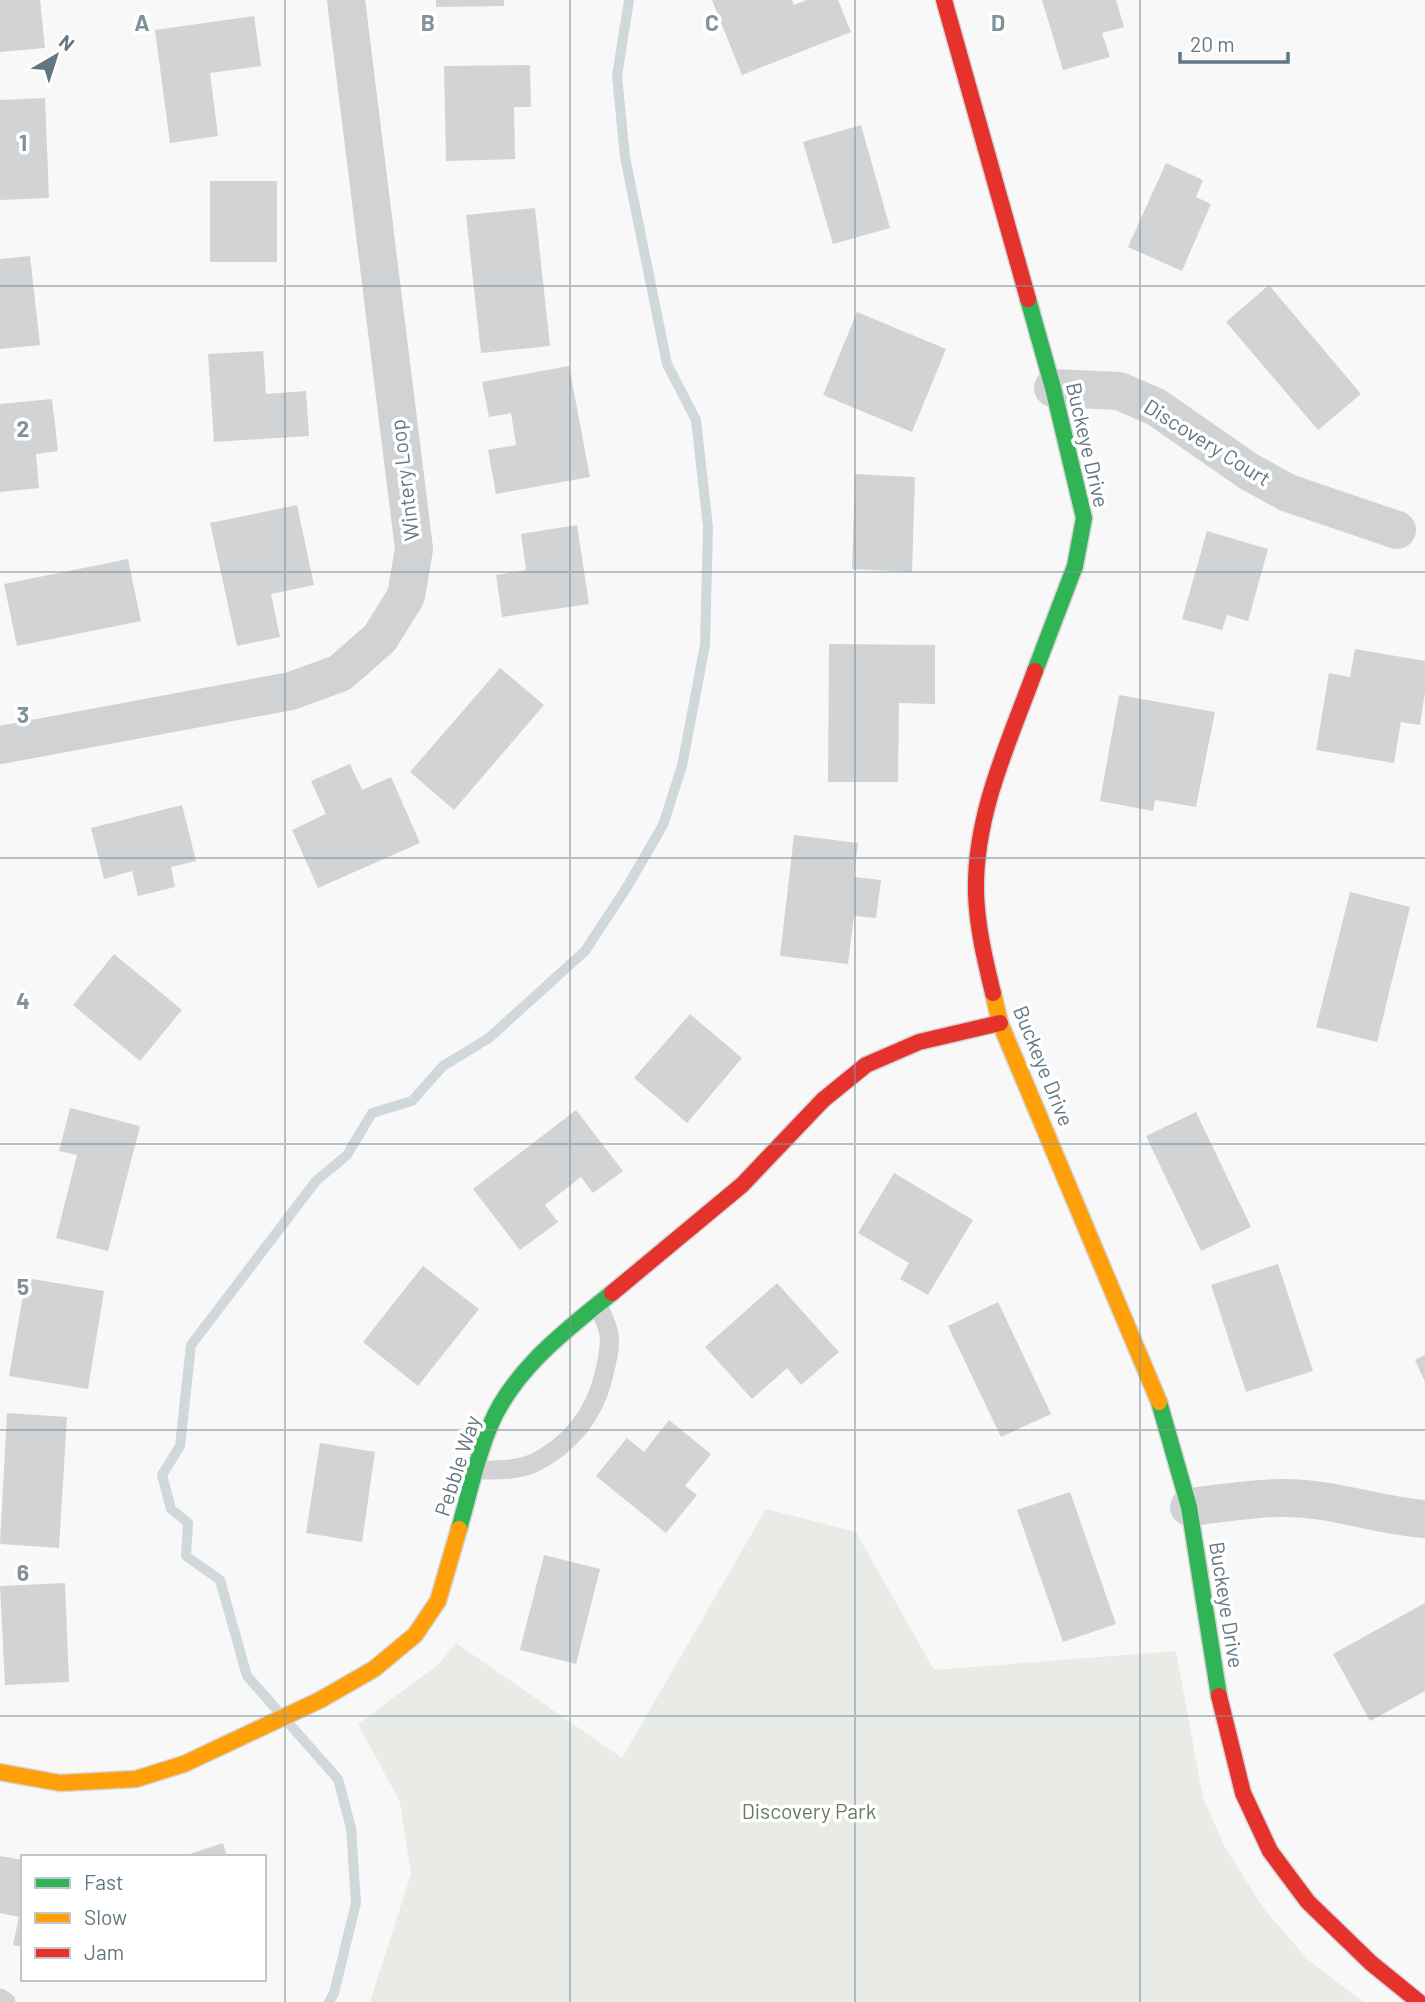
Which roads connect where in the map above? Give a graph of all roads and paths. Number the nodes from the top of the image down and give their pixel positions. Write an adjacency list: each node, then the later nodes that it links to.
1 (346, 0): 5 (street, Wintery Loop)
2 (944, 0): 3 (street, Buckeye Drive)
3 (1053, 388): 4 (street, Discovery Court); 6 (street, Buckeye Drive)
4 (1397, 530)
5 (0, 745)
6 (1000, 1023): 7 (street, Pebble Way); 9 (street, Buckeye Drive)
7 (598, 1304): 8 (street, Pebble Way); 8 (lane)
8 (475, 1471): 11 (street, Pebble Way)
9 (1189, 1507): 10 (street); 14 (street, Buckeye Drive)
10 (1425, 1519)
11 (0, 1772)
12 (0, 1998): 13 (lane)
13 (6, 2002)
14 (1419, 2002)

